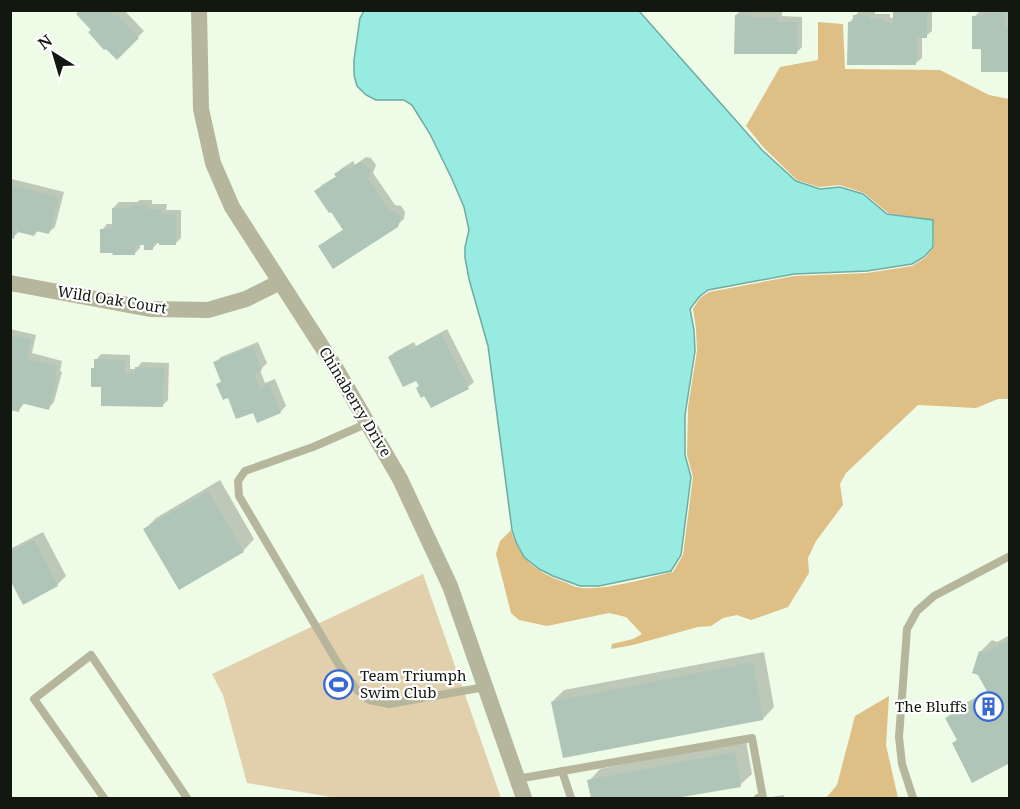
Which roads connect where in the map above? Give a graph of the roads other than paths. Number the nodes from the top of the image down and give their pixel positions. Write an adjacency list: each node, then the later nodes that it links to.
1 (199, 10): 2 (street, Chinaberry Drive)
2 (280, 282): 3 (street, Wild Oak Court); 4 (street, Chinaberry Drive)
3 (10, 283)
4 (368, 423): 6 (street, Chinaberry Drive); 6 (lane)
5 (1010, 556): 14 (lane)
6 (485, 687): 8 (street, Chinaberry Drive)
7 (562, 771): 8 (lane); 12 (lane); 13 (lane)
8 (517, 779): 11 (street, Chinaberry Drive)
9 (105, 798): 10 (lane)
10 (187, 798)
11 (524, 798)
12 (571, 798)
13 (758, 798)
14 (913, 798)

